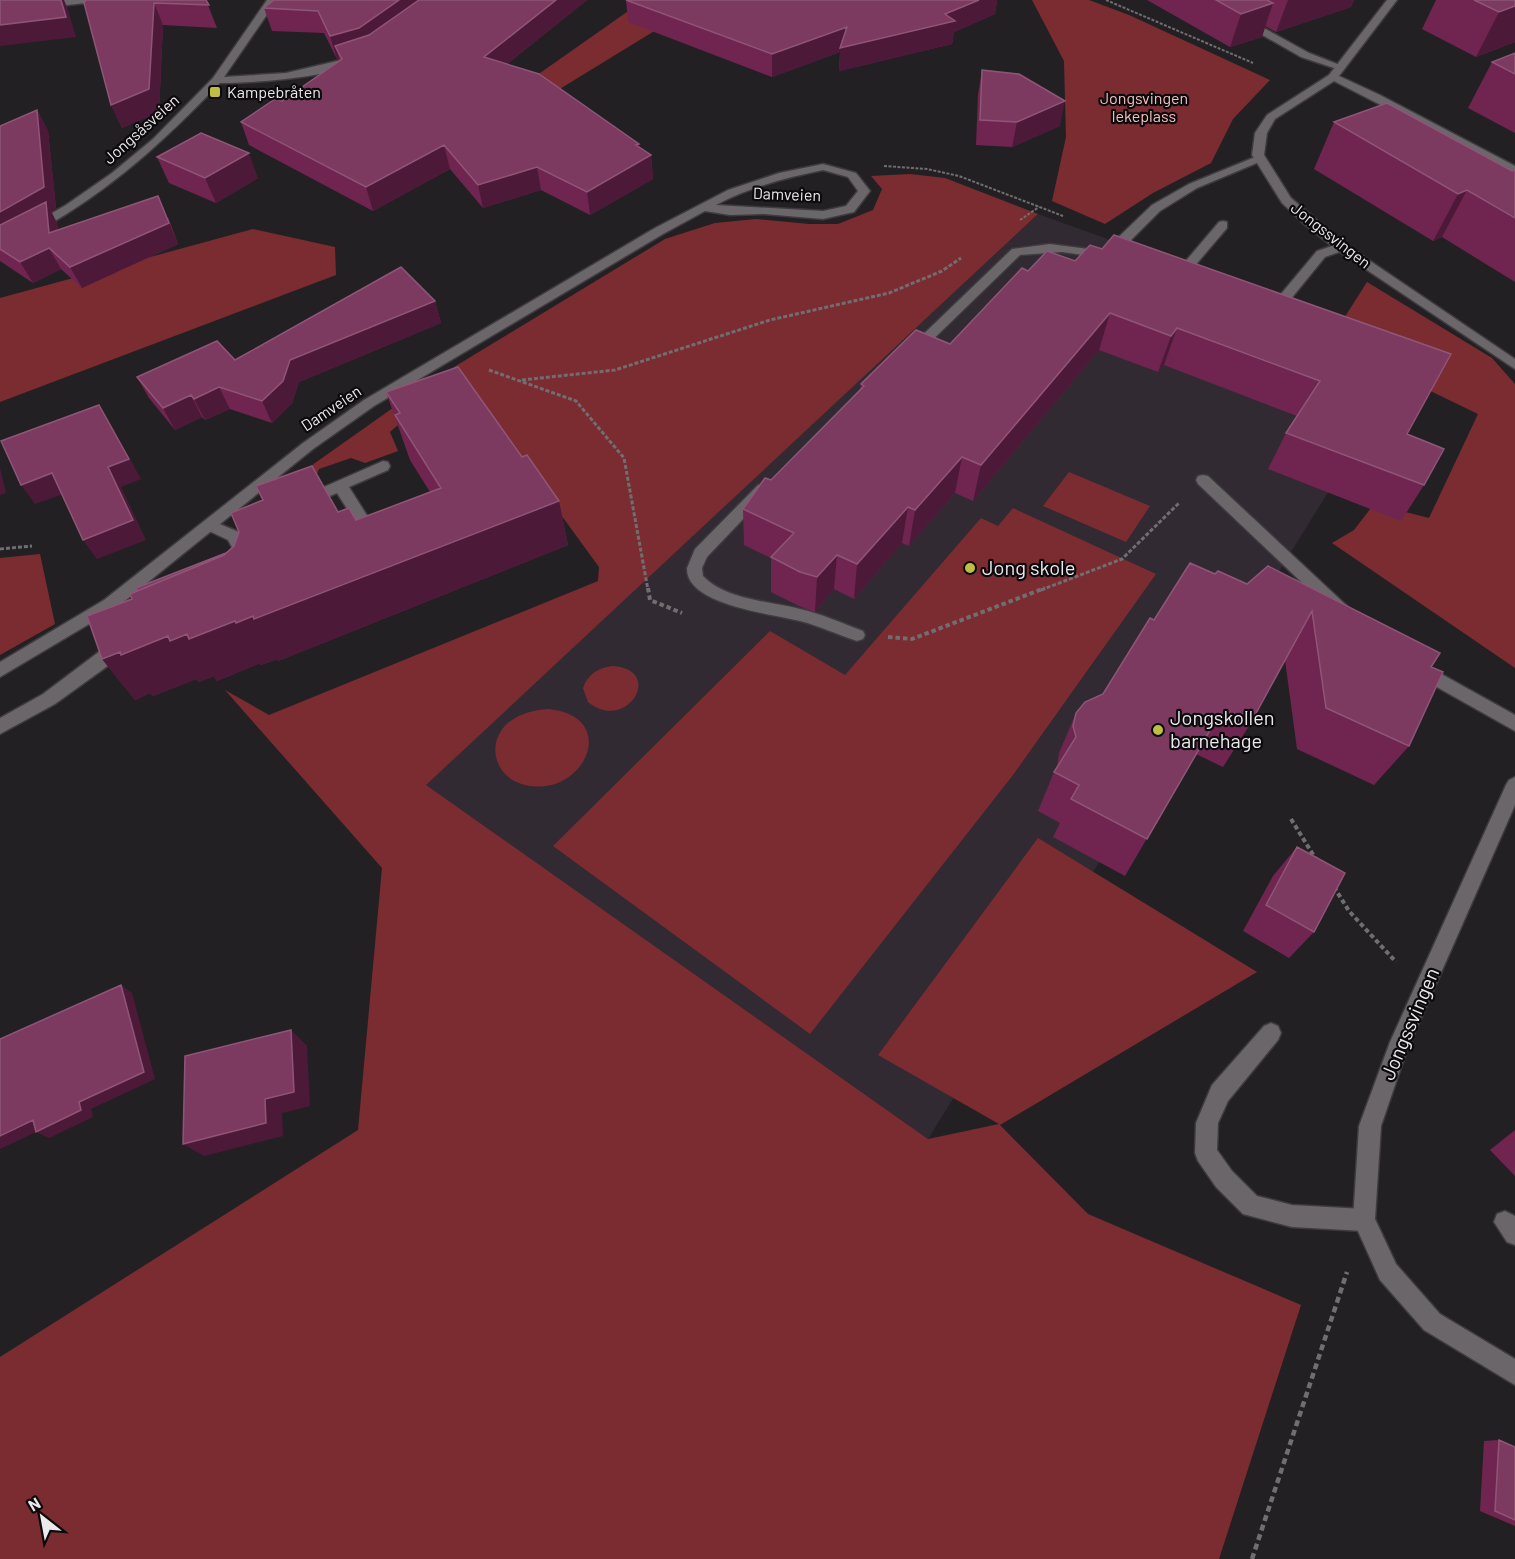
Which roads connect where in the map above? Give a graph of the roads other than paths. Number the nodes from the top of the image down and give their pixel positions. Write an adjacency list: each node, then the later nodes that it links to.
1 (85, 0): 5 (street)
2 (272, 0): 8 (street, Jongsåsveien)
3 (1206, 0): 7 (street)
4 (1392, 0): 7 (street)
5 (0, 10)
6 (370, 54): 8 (street)
7 (1336, 72): 9 (street); 10 (street)
8 (217, 80): 14 (street, Jongsåsveien)
9 (1260, 158): 13 (street, Jongssvingen); 17 (street)
10 (1515, 171)
11 (703, 207): 11 (street, Damveien); 24 (street, Damveien)
12 (1223, 225): 15 (street)
13 (1341, 247): 16 (street); 18 (street, Jongssvingen)
14 (0, 248)
15 (1177, 279)
16 (1252, 304)
17 (901, 362)
18 (1515, 365)
19 (383, 466): 22 (street)
20 (776, 476): 28 (street)
21 (1203, 480): 27 (street)
22 (340, 485): 23 (street); 25 (street)
23 (294, 507)
24 (210, 525): 26 (street); 31 (street, Damveien)
25 (365, 525)
26 (253, 575)
27 (1356, 624)
28 (857, 635)
29 (141, 637): 33 (street)
30 (1404, 658): 32 (street)
31 (0, 670)
32 (1515, 724)
33 (0, 727)
34 (1515, 786): 36 (street, Jongssvingen)
35 (1272, 1033): 36 (street)
36 (1364, 1220): 37 (street, Jongssvingen)
37 (1515, 1373)

